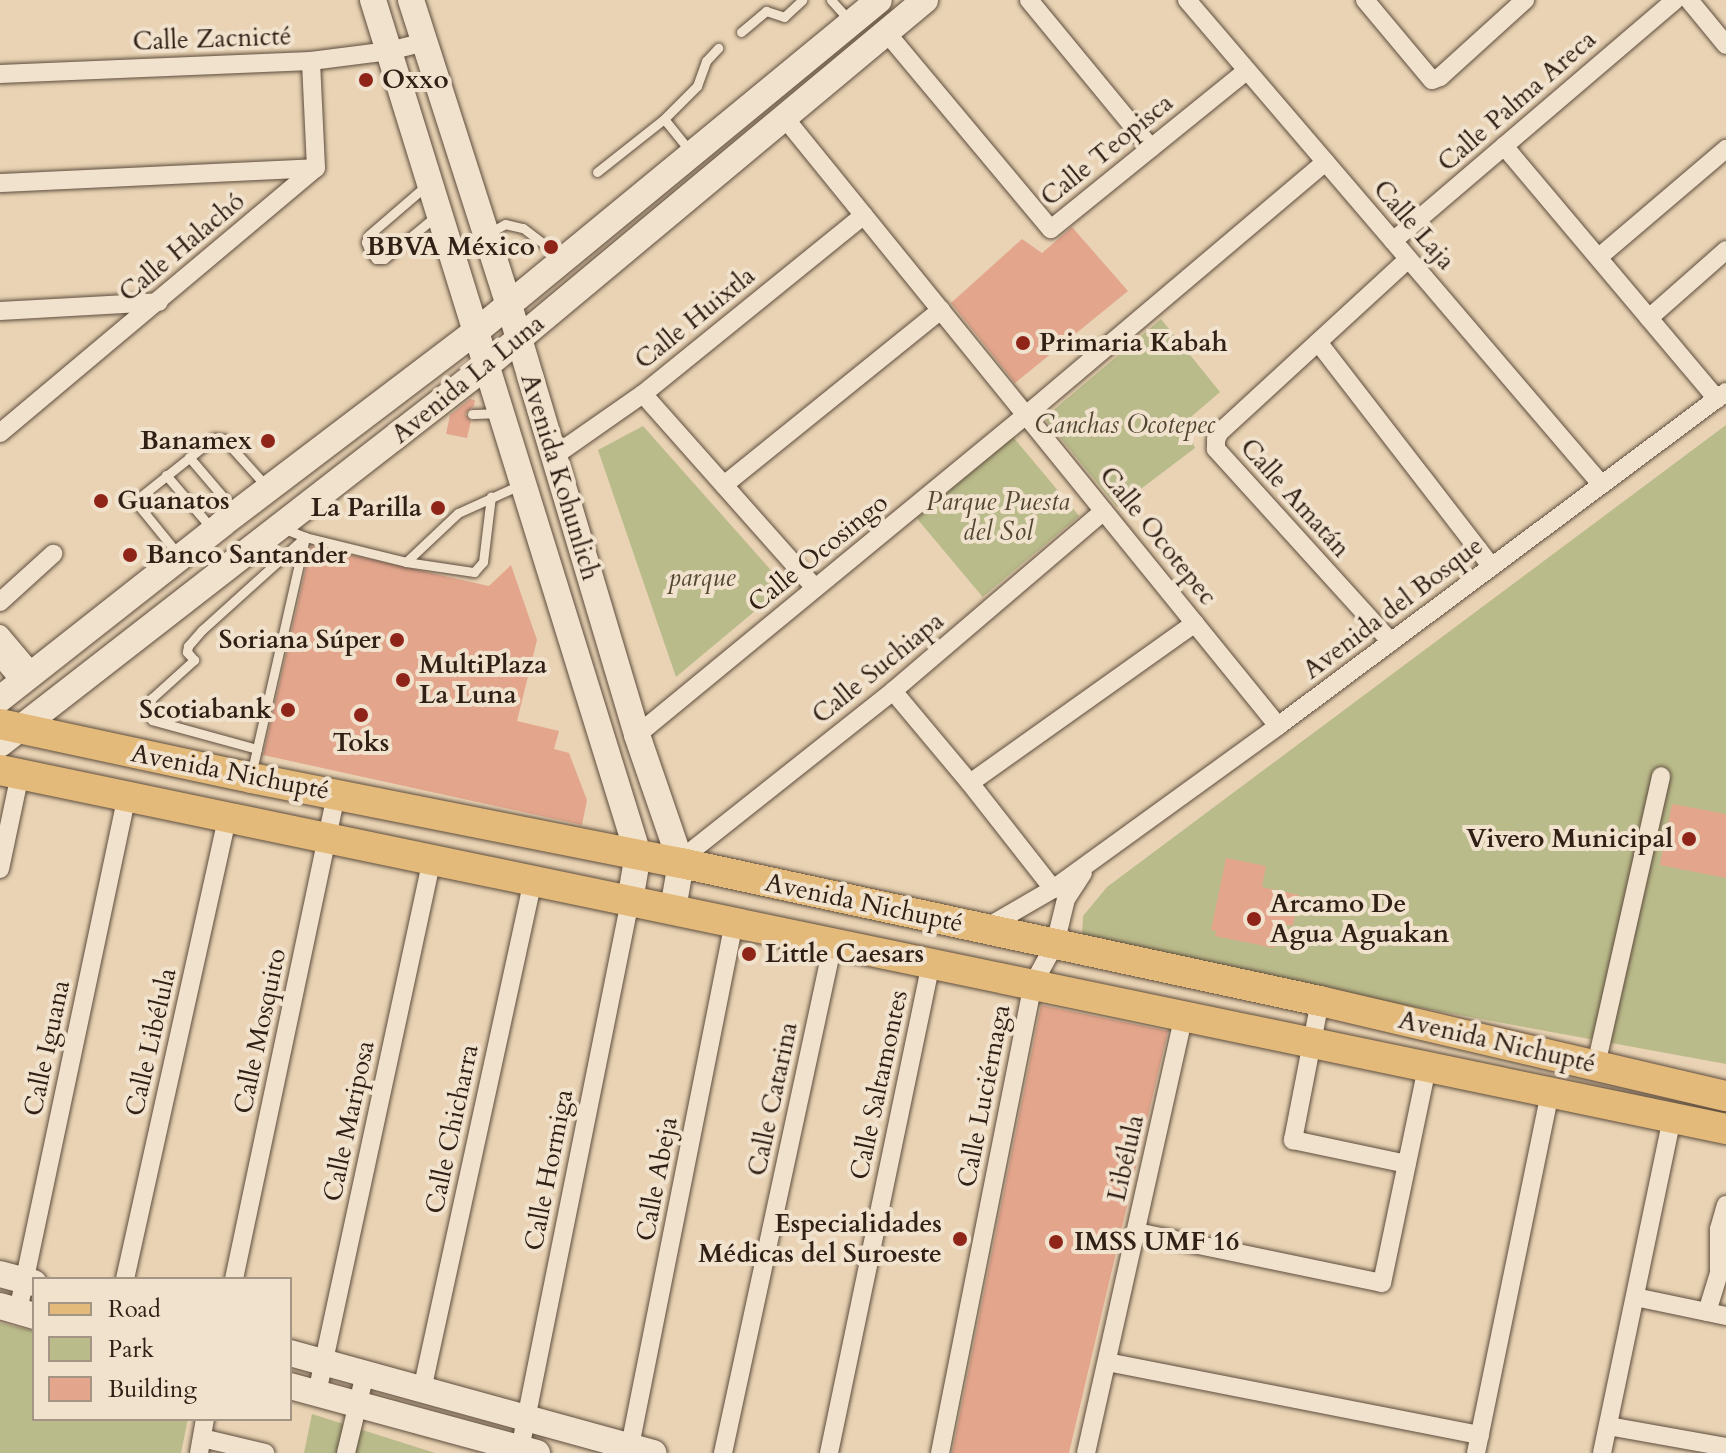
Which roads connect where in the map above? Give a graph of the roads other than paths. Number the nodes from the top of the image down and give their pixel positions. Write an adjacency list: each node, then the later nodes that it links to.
1 (373, 0): 19 (street, Avenida Kohunlich)
2 (411, 0): 16 (street, Avenida Kohunlich)
3 (802, 0): 14 (lane)
4 (831, 0): 13 (lane)
5 (879, 0): 13 (street, Avenida La Luna)
6 (925, 0): 15 (street, Avenida La Luna)
7 (1029, 0): 26 (street)
8 (1187, 0): 21 (street, Calle Laja)
9 (1365, 0): 10 (street)
10 (1525, 0)
11 (1675, 0): 25 (street, Calle Palma Areca)
12 (1689, 0): 17 (street)
13 (851, 23): 28 (street, Avenida La Luna)
14 (741, 32)
15 (886, 32): 23 (street, Avenida La Luna); 26 (street, Calle Teopisca)
16 (425, 42): 19 (street, Calle Zacnicté); 36 (street, Avenida Kohunlich)
17 (1726, 45)
18 (718, 48): 24 (lane)
19 (389, 51): 20 (street, Calle Zacnicté); 32 (street, Avenida Kohunlich)
20 (311, 61): 22 (street, Calle Zacnicté); 30 (street)
21 (1247, 70): 26 (street, Calle Teopisca); 29 (street, Calle Laja)
22 (0, 74)
23 (784, 117): 35 (street, Calle Ocotepec); 48 (street, Avenida La Luna)
24 (664, 119): 28 (lane); 31 (lane)
25 (1504, 146): 37 (street, Calle Palma Areca); 39 (street)
26 (1151, 148)
27 (1726, 149): 39 (street)
28 (692, 154): 40 (street, Avenida La Luna)
29 (1325, 162): 37 (street, Calle Laja); 55 (street, Calle Ocosingo)
30 (316, 168): 33 (street); 42 (street, Calle Halachó)
31 (597, 172)
32 (431, 182): 34 (street, Avenida Kohunlich); 34 (lane)
33 (0, 183)
34 (440, 212): 47 (street, Avenida Kohunlich)
35 (864, 215): 44 (street, Calle Ocotepec); 51 (street, Calle Huixtla)
36 (486, 235): 40 (lane); 43 (street, Avenida Kohunlich)
37 (1393, 241): 41 (street, Calle Laja)
38 (1726, 250): 46 (street)
39 (1599, 257): 46 (street)
40 (563, 259): 43 (street, Avenida La Luna)
41 (1408, 259): 49 (street, Calle Amatán); 62 (street, Calle Laja)
42 (159, 302): 45 (street); 56 (street, Calle Halachó)
43 (508, 305): 47 (street, Avenida La Luna); 48 (street, Avenida Kohunlich)
44 (941, 310): 55 (street, Calle Ocotepec); 61 (street)
45 (0, 311)
46 (1649, 318): 52 (street)
47 (478, 330): 50 (street, Avenida Kohunlich); 63 (street, Avenida La Luna)
48 (519, 339): 50 (street, Avenida La Luna); 57 (street, Avenida Kohunlich)
49 (1318, 342): 75 (street); 80 (street, Calle Amatán)
50 (485, 367): 53 (street, Avenida Kohunlich); 67 (street, Avenida La Luna)
51 (643, 394): 57 (street, Calle Huixtla); 61 (street)
52 (1722, 395): 62 (street, Avenida del Bosque)
53 (499, 413): 54 (lane); 60 (street, Avenida Kohunlich)
54 (472, 414)
55 (1026, 415): 65 (street, Calle Ocotepec); 76 (street, Calle Ocosingo)
56 (0, 433)
57 (554, 456): 69 (street, Avenida Kohunlich)
58 (189, 457): 59 (lane); 63 (lane); 66 (lane)
59 (166, 475): 66 (lane); 72 (lane)
60 (522, 484): 64 (lane); 73 (street, Avenida Kohunlich)
61 (724, 485): 76 (street)
62 (1602, 485): 75 (street, Avenida del Bosque)
63 (269, 488): 66 (street, Avenida La Luna)
64 (491, 496): 74 (lane); 74 (lane)
65 (1104, 511): 78 (street, Calle Ocotepec); 83 (street, Calle Suchiapa)
66 (224, 522): 70 (street); 72 (street, Avenida La Luna)
67 (279, 526): 68 (lane); 70 (street, Avenida La Luna)
68 (305, 537): 74 (lane); 88 (lane); 88 (lane)
69 (582, 549): 73 (street); 87 (street, Avenida Kohunlich)
70 (244, 553): 86 (street, Avenida La Luna)
71 (53, 554): 77 (street)
72 (180, 557): 82 (street, Avenida La Luna)
73 (546, 560): 96 (street, Avenida Kohunlich)
74 (406, 562)
75 (1492, 567): 80 (street, Avenida del Bosque)
76 (815, 588): 87 (street, Calle Ocosingo)
77 (0, 602)
78 (1195, 623): 85 (street, Calle Ocotepec); 91 (street)
79 (0, 634): 82 (street)
80 (1391, 642): 85 (street, Avenida del Bosque)
81 (0, 657): 82 (street)
82 (27, 678): 84 (street, Avenida La Luna)
83 (893, 691): 91 (street); 98 (street, Calle Suchiapa)
84 (0, 699)
85 (1278, 726): 99 (street, Avenida del Bosque)
86 (6, 732): 88 (main road, Avenida Nichupté)
87 (637, 735): 98 (street, Avenida Kohunlich)
88 (254, 763): 92 (main road, Avenida Nichupté)
89 (10, 772): 93 (main road, Avenida Nichupté); 100 (street)
90 (1661, 776): 114 (street)
91 (970, 783): 102 (street)
92 (336, 793): 95 (street, Calle Mosquito); 96 (main road, Avenida Nichupté)
93 (127, 795): 94 (main road, Avenida Nichupté); 125 (street, Calle Iguana)
94 (228, 816): 95 (main road, Avenida Nichupté); 123 (street, Calle Libélula)
95 (327, 837): 97 (main road, Avenida Nichupté); 124 (street, Calle Mosquito)
96 (638, 854): 98 (main road, Avenida Nichupté); 103 (street, Avenida Kohunlich)
97 (432, 859): 101 (main road, Avenida Nichupté); 131 (street, Calle Mariposa)
98 (681, 862): 104 (street, Avenida Kohunlich); 106 (main road, Avenida Nichupté)
99 (1088, 863): 102 (street, Avenida del Bosque); 108 (street, Avenida del Bosque)
100 (0, 869)
101 (533, 880): 103 (main road, Avenida Nichupté); 134 (street, Calle Chicharra)
102 (1053, 889): 106 (street, Avenida del Bosque)
103 (630, 901): 104 (main road, Avenida Nichupté); 137 (street, Calle Hormiga)
104 (673, 909): 105 (main road, Avenida Nichupté)
105 (734, 922): 107 (main road, Avenida Nichupté); 142 (street, Calle Abeja)
106 (984, 929): 108 (main road, Avenida Nichupté)
107 (833, 943): 109 (main road, Avenida Nichupté); 146 (street, Calle Catarina)
108 (1055, 944): 110 (street, Avenida del Bosque); 111 (main road, Avenida Nichupté)
109 (931, 963): 110 (main road, Avenida Nichupté); 147 (street, Calle Saltamontes)
110 (1033, 984): 112 (main road, Avenida Nichupté); 148 (street, Calle Luciérnaga)
111 (1320, 1001): 113 (street); 114 (main road, Avenida Nichupté)
112 (1184, 1016): 113 (main road, Avenida Nichupté); 122 (street, Libélula)
113 (1311, 1042): 115 (main road, Avenida Nichupté); 120 (street)
114 (1596, 1065): 117 (main road, Avenida Nichupté)
115 (1427, 1067): 116 (main road, Avenida Nichupté); 120 (street)
116 (1550, 1092): 118 (main road, Avenida Nichupté); 140 (street)
117 (1726, 1096)
118 (1672, 1119): 119 (main road, Avenida Nichupté); 126 (street)
119 (1726, 1129)
120 (1407, 1164): 122 (street)
121 (1726, 1205): 128 (street)
122 (1136, 1232): 130 (street, Libélula)
123 (125, 1277)
124 (234, 1277)
125 (20, 1279): 127 (street, Calle Iguana)
126 (1635, 1297): 128 (street); 138 (street)
127 (17, 1311)
128 (1717, 1314)
129 (292, 1354): 131 (street)
130 (1107, 1362): 140 (street); 149 (street, Libélula)
131 (324, 1363): 132 (street); 135 (street, Calle Mariposa)
132 (365, 1374): 134 (street); 136 (street)
133 (292, 1387): 135 (street)
134 (422, 1390): 137 (street)
135 (317, 1393): 136 (street)
136 (358, 1405): 143 (street); 145 (street)
137 (526, 1418): 142 (street); 143 (street, Calle Hormiga)
138 (1608, 1426): 141 (street); 150 (street)
139 (202, 1437): 144 (street)
140 (1478, 1444)
141 (1726, 1447)
142 (642, 1450)
143 (528, 1451)
144 (265, 1453)
145 (346, 1453)
146 (723, 1453)
147 (829, 1453)
148 (940, 1453)
149 (1086, 1453)
150 (1602, 1453)

